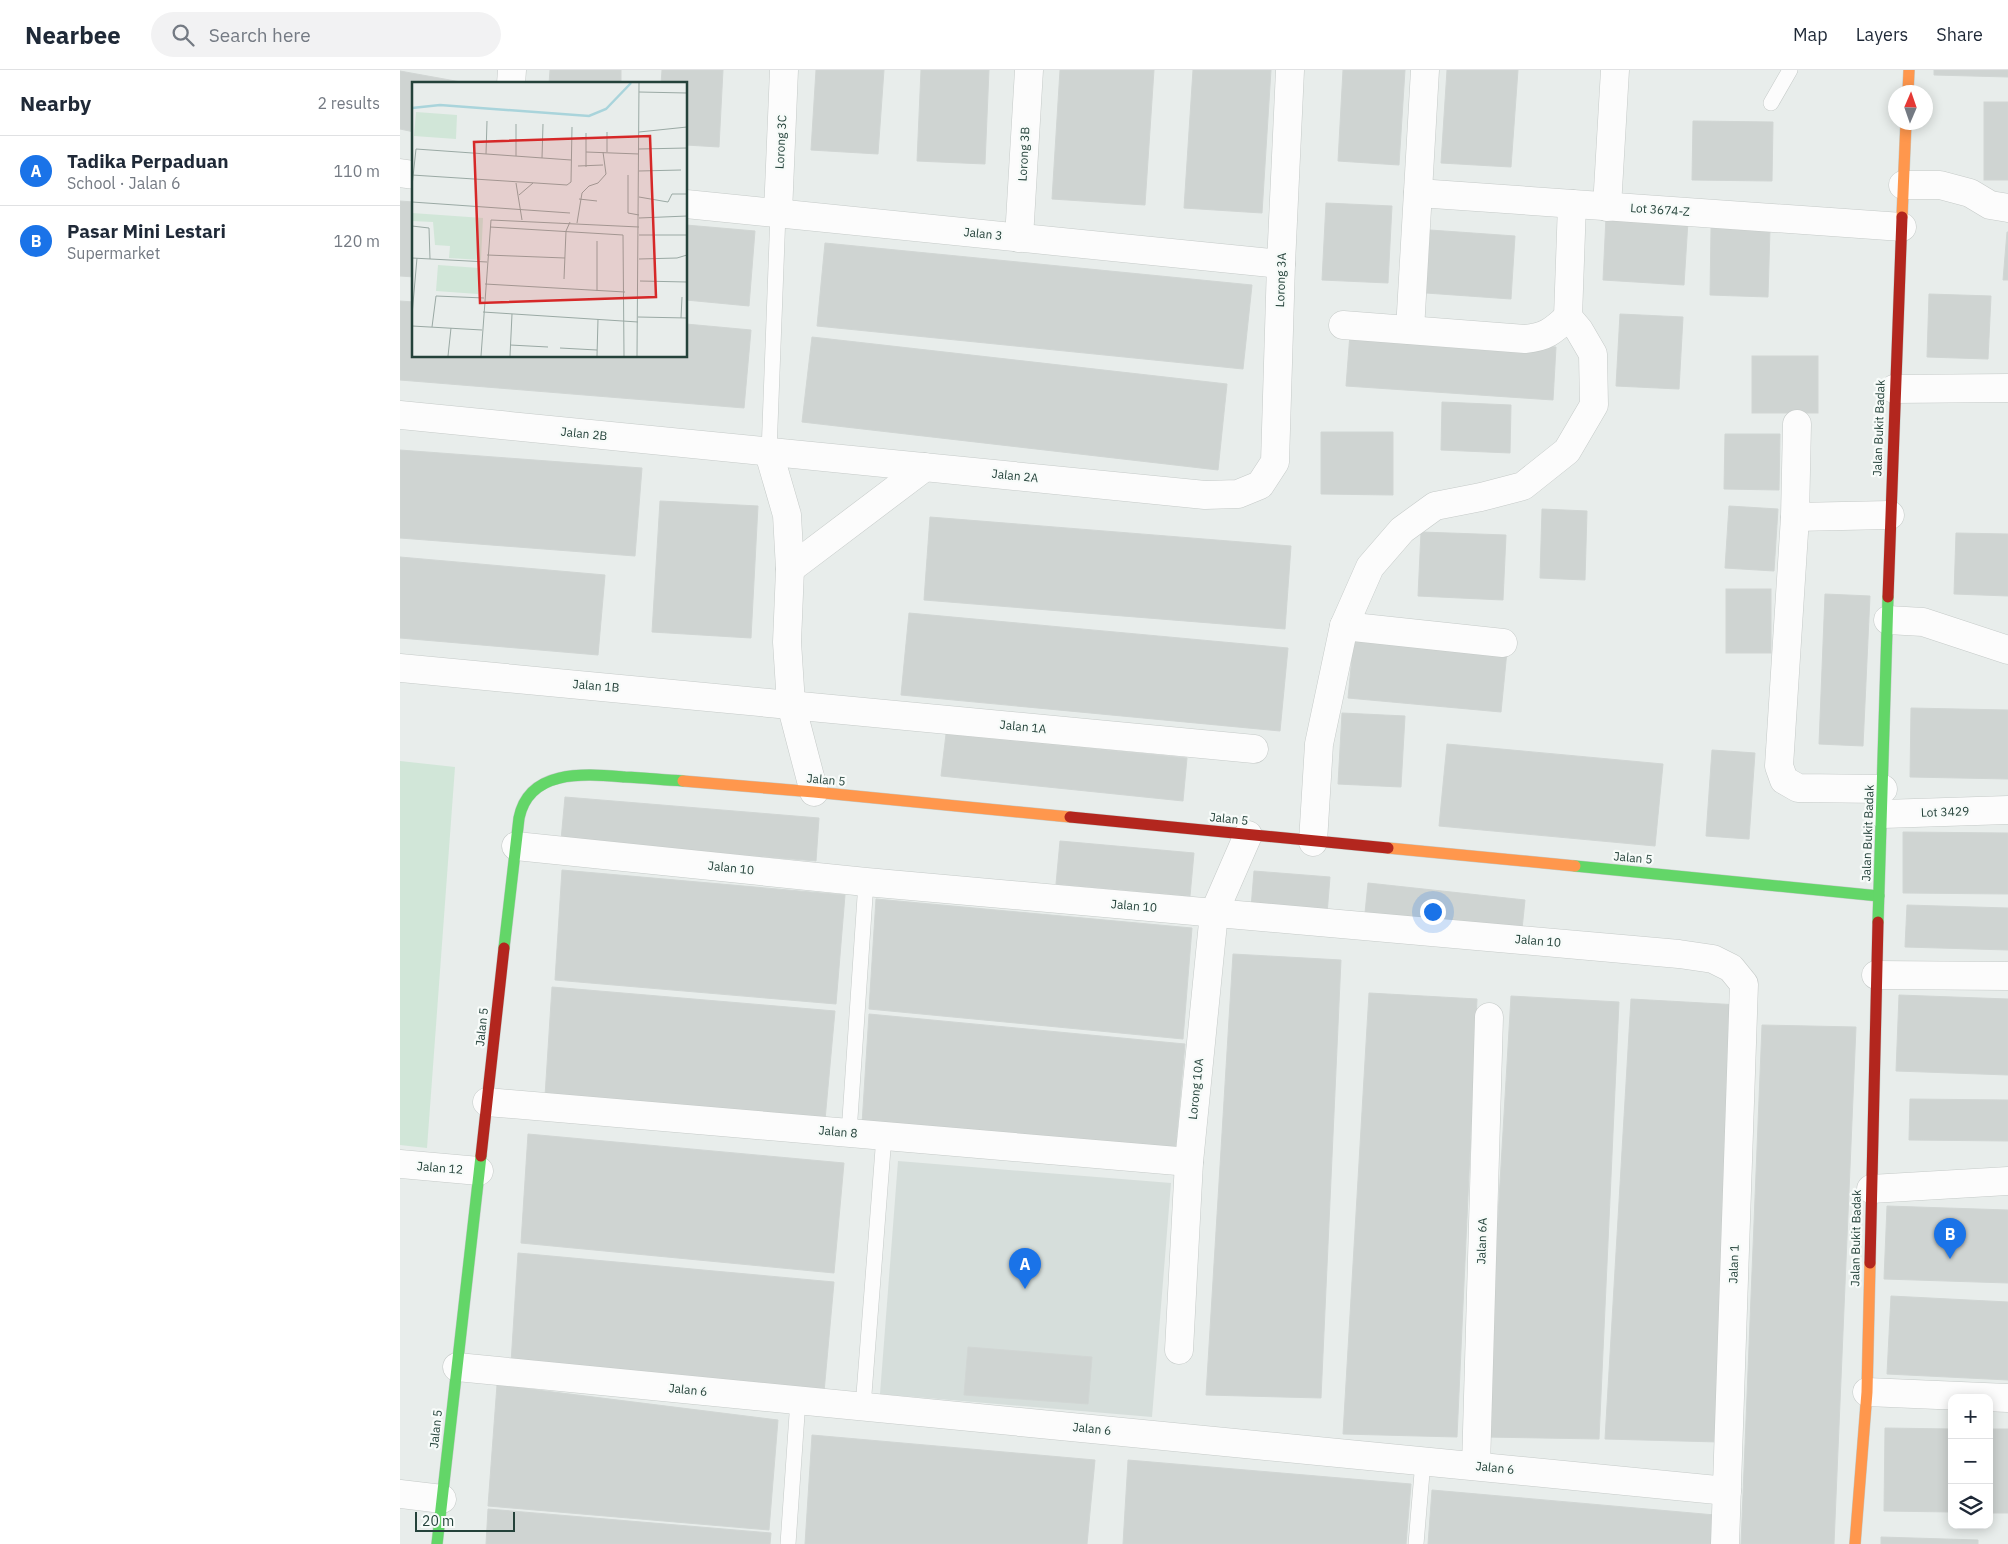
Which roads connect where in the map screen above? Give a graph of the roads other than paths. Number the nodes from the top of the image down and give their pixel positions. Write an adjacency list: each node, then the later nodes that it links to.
1 (784, 70): 17 (street, Lorong 3C)
2 (1029, 70): 19 (street, Lorong 3B)
3 (1290, 70): 20 (street, Lorong 3A)
4 (1425, 70): 12 (street)
5 (1615, 70): 15 (street)
6 (1790, 70): 9 (lane)
7 (1909, 70): 8 (street)
8 (1908, 85)
9 (1771, 103)
10 (1906, 130): 11 (street, Jalan Bukit Badak)
11 (1903, 185): 16 (street); 18 (street, Jalan Bukit Badak)
12 (1418, 193): 14 (street, Lot 3674-Z); 23 (street)
13 (688, 204): 17 (street, Jalan 3)
14 (1572, 204): 15 (street, Lot 3674-Z); 21 (street)
15 (1607, 206): 18 (street, Lot 3674-Z)
16 (2008, 208)
17 (778, 213): 19 (street, Jalan 3); 28 (lane)
18 (1902, 227): 25 (street, Jalan Bukit Badak)
19 (1019, 238): 20 (street, Jalan 3)
20 (1280, 264): 30 (street, Lorong 3A)
21 (1568, 318): 23 (street); 35 (street)
22 (1343, 325): 23 (street)
23 (1410, 330)
24 (2008, 388): 25 (street)
25 (1894, 389): 31 (street, Jalan Bukit Badak)
26 (400, 415): 28 (street, Jalan 2B)
27 (1797, 424): 32 (street, Lot 3429)
28 (769, 453): 29 (street, Jalan 2A); 33 (street)
29 (925, 467): 30 (street, Jalan 2A); 33 (street)
30 (1260, 484)
31 (1890, 515): 32 (street); 34 (street, Jalan Bukit Badak)
32 (1795, 517): 42 (street, Lot 3429)
33 (790, 569): 39 (street)
34 (1888, 620): 37 (street); 42 (street, Jalan Bukit Badak)
35 (1344, 626): 36 (street); 45 (street)
36 (1503, 643)
37 (2008, 650)
38 (400, 668): 39 (street, Jalan 1B)
39 (792, 704): 40 (street, Jalan 1A); 41 (street)
40 (1254, 750)
41 (814, 792): 44 (street, Jalan 5); 46 (street, Jalan 5)
42 (1883, 802): 43 (street, Lot 3429); 48 (street, Jalan Bukit Badak)
43 (2008, 810)
44 (1248, 835): 45 (street, Jalan 5); 49 (street, Lorong 10A)
45 (1313, 842): 48 (street, Jalan 5)
46 (516, 846): 47 (street, Jalan 10); 54 (street, Jalan 5)
47 (866, 882): 49 (street, Jalan 10); 55 (lane)
48 (1879, 896): 50 (street, Jalan Bukit Badak)
49 (1214, 913): 52 (street, Jalan 10); 57 (street, Lorong 10A)
50 (1876, 975): 51 (street); 61 (street, Jalan Bukit Badak)
51 (2008, 976)
52 (1744, 984): 70 (street, Jalan 1)
53 (1489, 1017): 69 (street, Jalan 6A)
54 (487, 1102): 55 (street, Jalan 8); 59 (street, Jalan 5)
55 (849, 1133): 56 (street, Jalan 8)
56 (884, 1136): 57 (street, Jalan 8); 67 (lane)
57 (1189, 1162): 62 (street, Lorong 10A)
58 (400, 1164): 59 (street, Jalan 12)
59 (479, 1172): 63 (street, Jalan 5)
60 (2008, 1181): 61 (street)
61 (1871, 1190): 64 (street, Jalan Bukit Badak)
62 (1180, 1350)
63 (457, 1367): 66 (street, Jalan 6); 72 (street, Jalan 5)
64 (1867, 1392): 65 (street); 77 (street, Jalan Bukit Badak)
65 (2008, 1398)
66 (798, 1400): 67 (street, Jalan 6); 74 (lane)
67 (863, 1407): 68 (street, Jalan 6)
68 (1423, 1461): 69 (street, Jalan 6); 75 (lane)
69 (1476, 1466): 70 (street, Jalan 6)
70 (1726, 1491): 76 (street, Jalan 1)
71 (400, 1494): 72 (street)
72 (442, 1499): 73 (street, Jalan 5)
73 (437, 1544)
74 (788, 1544)
75 (1416, 1544)
76 (1725, 1544)
77 (1855, 1544)

